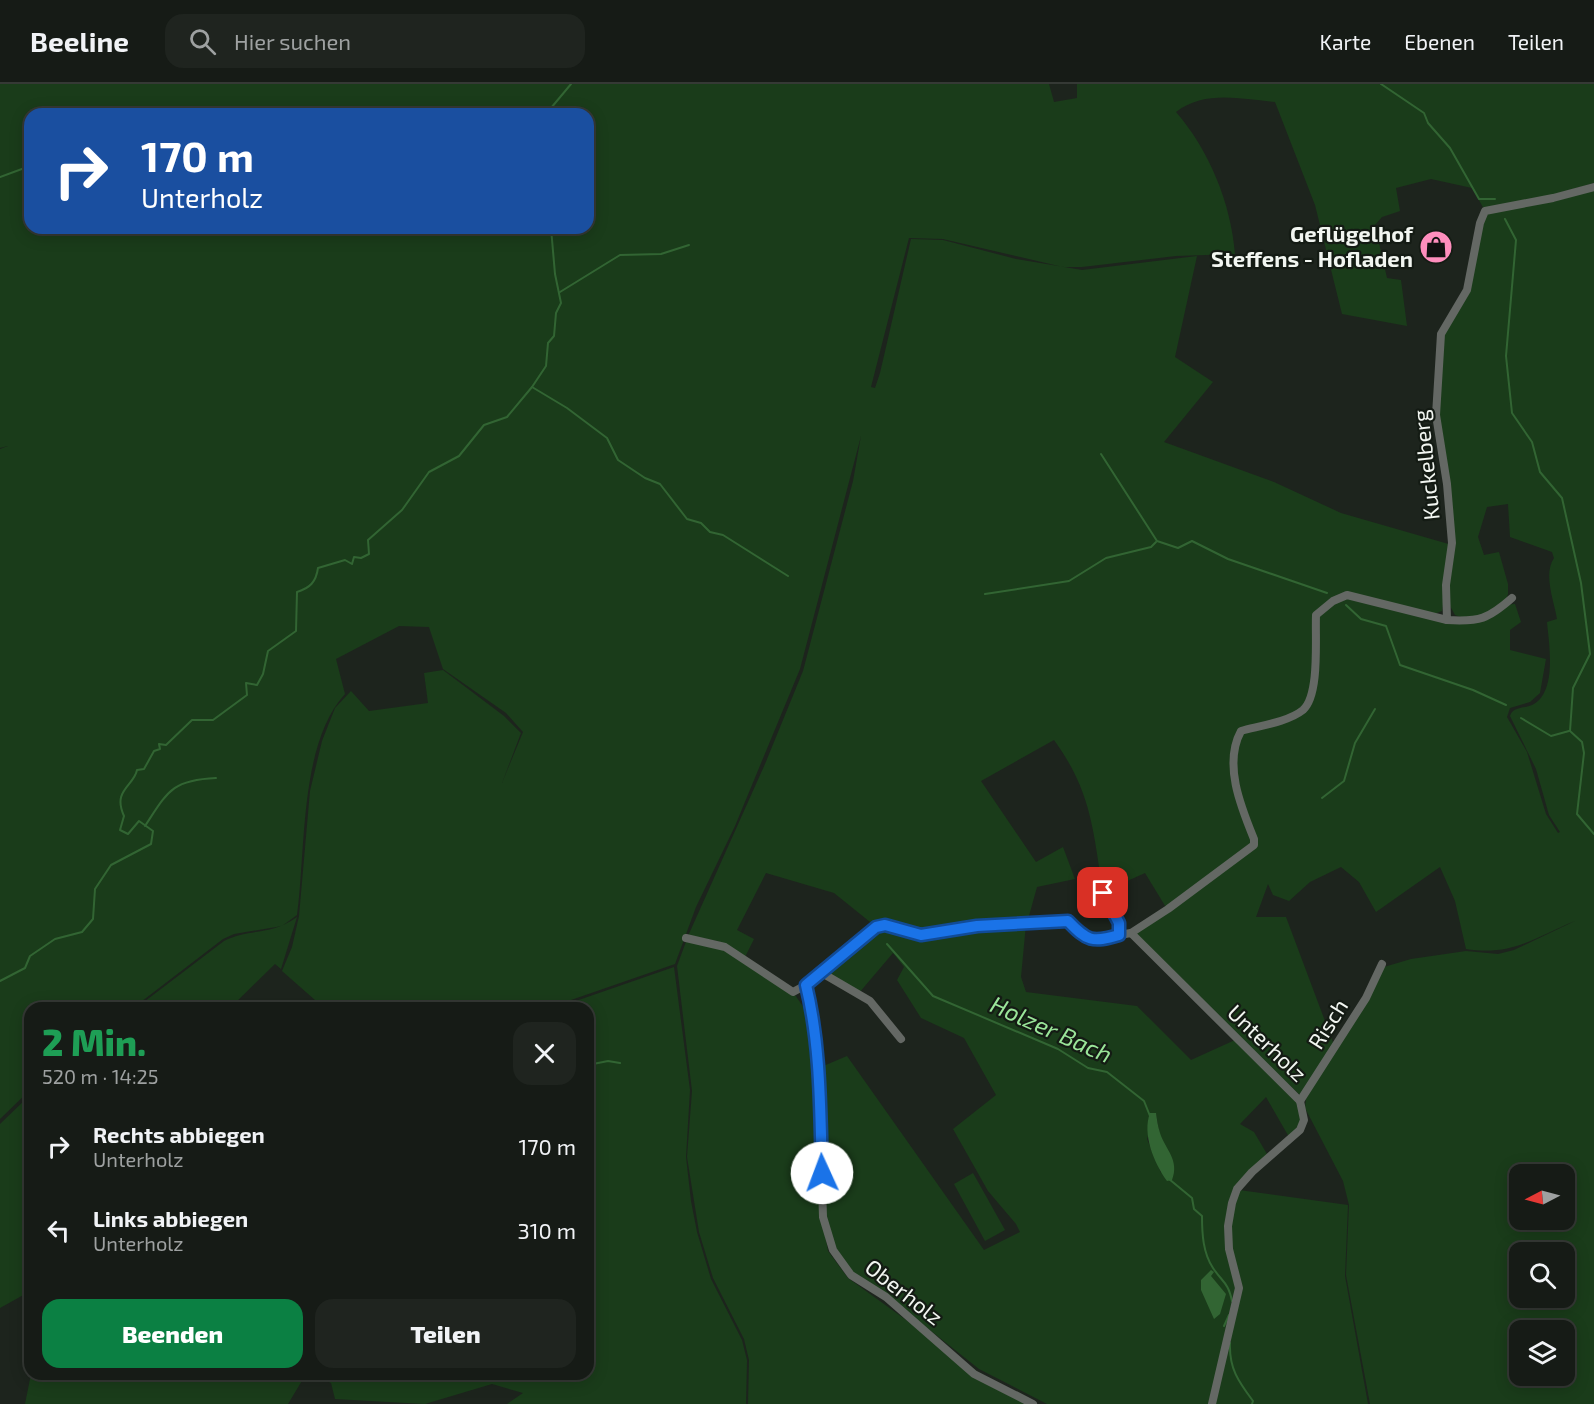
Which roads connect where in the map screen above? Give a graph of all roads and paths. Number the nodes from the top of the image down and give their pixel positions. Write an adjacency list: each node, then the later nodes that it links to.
1 (1594, 186): 3 (street, Kuckelberg)
2 (1512, 598): 3 (street)
3 (1447, 620): 5 (street)
4 (1103, 893): 6 (street)
5 (1131, 933): 6 (street); 12 (street, Unterholz)
6 (1119, 935): 9 (street)
7 (686, 938): 10 (street)
8 (1382, 964): 12 (street, Risch)
9 (822, 973): 10 (street); 11 (street)
10 (806, 985): 13 (street, Oberholz)
11 (902, 1039)
12 (1300, 1101): 14 (street, Unterholz)
13 (1033, 1404)
14 (1212, 1404)

